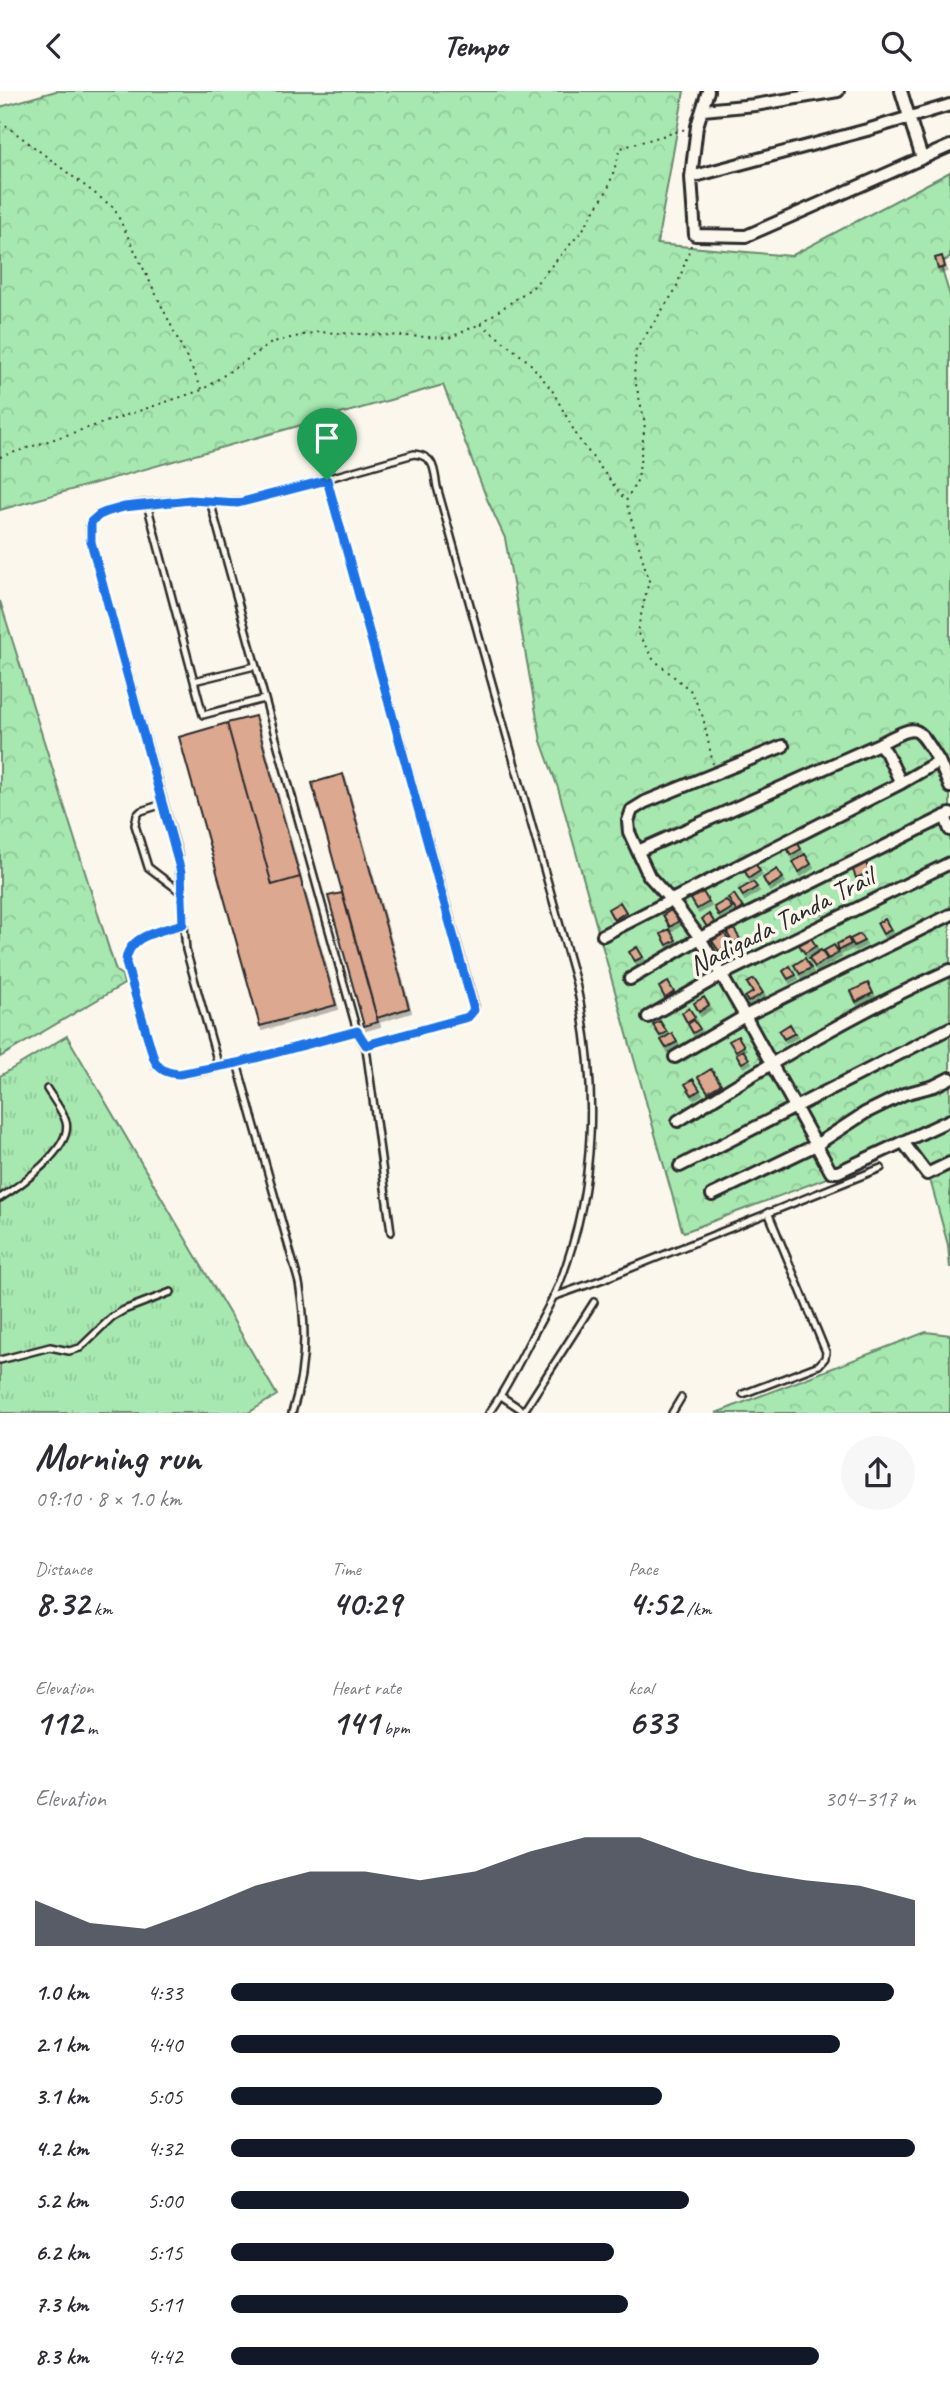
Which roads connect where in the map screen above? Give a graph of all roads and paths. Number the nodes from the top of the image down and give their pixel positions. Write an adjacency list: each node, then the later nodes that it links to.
1 (708, 91): 5 (street)
2 (838, 91): 5 (street)
3 (901, 91): 6 (street)
4 (950, 105): 6 (street)
5 (703, 110): 8 (street)
6 (910, 117): 10 (street); 11 (street)
7 (0, 121): 14 (path)
8 (697, 126): 11 (street); 13 (path)
9 (950, 146): 10 (street)
10 (922, 159): 12 (street)
11 (691, 177): 12 (street)
12 (695, 235): 18 (path)
13 (480, 324): 14 (path); 18 (path)
14 (202, 390): 15 (path)
15 (0, 457)
16 (327, 480): 17 (lane); 47 (lane); 67 (lane)
17 (210, 501): 19 (lane); 20 (lane)
18 (626, 502): 26 (path)
19 (147, 504): 21 (lane); 29 (lane)
20 (255, 666): 21 (lane); 22 (lane)
21 (194, 681): 22 (lane)
22 (264, 699): 46 (lane)
23 (879, 744): 25 (street); 27 (street); 32 (street)
24 (783, 746): 26 (street)
25 (939, 761): 27 (street); 28 (street)
26 (715, 774): 32 (street)
27 (901, 783): 35 (street)
28 (950, 787)
29 (163, 804): 34 (lane); 34 (lane)
30 (947, 815): 31 (street); 39 (street)
31 (950, 830)
32 (638, 851): 35 (street)
33 (950, 863): 41 (street, Nadigada Tanda Trail)
34 (182, 893): 37 (lane)
35 (671, 900): 38 (street); 39 (street)
36 (950, 915): 43 (street)
37 (183, 924): 51 (lane); 51 (lane)
38 (603, 935)
39 (700, 938): 41 (street); 42 (street)
40 (950, 971): 49 (street)
41 (721, 975): 43 (street); 44 (street, Nadigada Tanda Trail)
42 (630, 979)
43 (746, 1016): 48 (street); 49 (street)
44 (648, 1017)
45 (950, 1028): 54 (street)
46 (357, 1031): 47 (lane); 50 (lane)
47 (366, 1045): 65 (lane)
48 (675, 1057)
49 (771, 1062): 54 (street); 56 (street)
50 (237, 1063): 51 (lane); 74 (lane)
51 (219, 1067)
52 (950, 1078): 58 (street)
53 (47, 1089): 63 (lane)
54 (795, 1106): 58 (street); 60 (street)
55 (950, 1120): 57 (street)
56 (678, 1121)
57 (903, 1142): 58 (street); 59 (street)
58 (816, 1145): 62 (street)
59 (950, 1163)
60 (680, 1166)
61 (881, 1168): 64 (lane)
62 (712, 1195)
63 (0, 1198)
64 (768, 1212): 67 (lane); 70 (lane)
65 (391, 1232)
66 (171, 1293): 69 (lane)
67 (553, 1297): 71 (lane)
68 (594, 1302): 73 (lane)
69 (0, 1360)
70 (743, 1394)
71 (501, 1396): 73 (lane); 75 (lane)
72 (681, 1398): 76 (lane)
73 (526, 1412)
74 (292, 1413)
75 (489, 1413)
76 (672, 1413)

